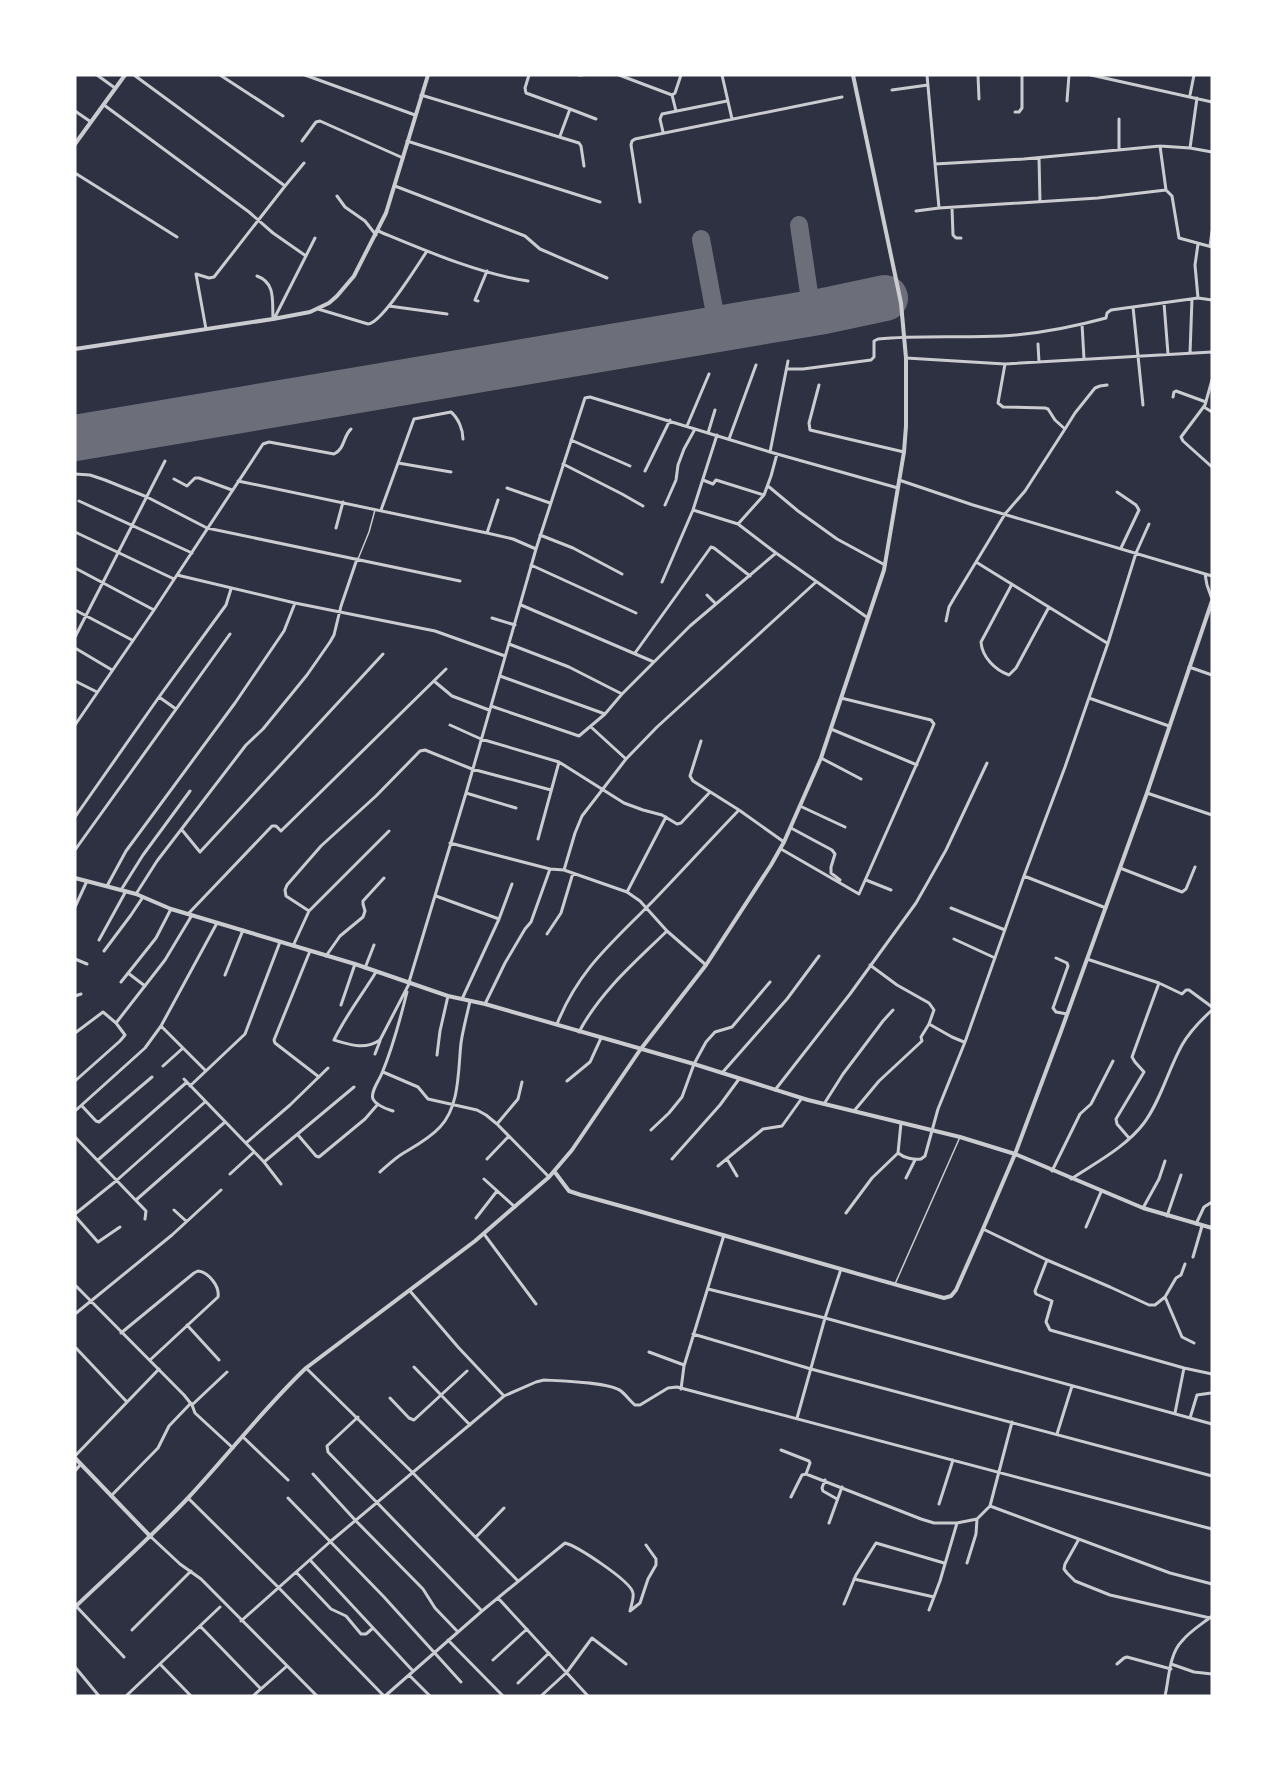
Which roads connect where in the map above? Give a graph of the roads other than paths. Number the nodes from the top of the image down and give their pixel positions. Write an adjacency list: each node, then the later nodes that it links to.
1 (97, 75): 19 (street)
2 (125, 75): 19 (street)
3 (134, 75): 56 (street)
4 (220, 75): 36 (street)
5 (305, 75): 35 (street)
6 (428, 75): 21 (street)
7 (529, 75): 31 (street)
8 (619, 75): 23 (street)
9 (681, 75): 23 (street)
10 (722, 75): 27 (street)
11 (853, 75): 92 (street)
12 (927, 75): 18 (street)
13 (978, 75): 26 (street)
14 (1022, 75): 34 (street)
15 (1069, 75): 28 (street)
16 (1092, 75): 22 (street)
17 (1194, 75): 22 (street)
18 (928, 85): 20 (street); 53 (street)
19 (116, 88): 30 (street)
20 (892, 90)
21 (421, 95): 35 (street); 42 (street)
22 (1190, 95): 25 (street)
23 (672, 96): 33 (street)
24 (842, 97): 39 (street)
25 (1197, 98): 29 (street); 47 (street)
26 (979, 99)
27 (727, 101): 33 (street); 39 (street)
28 (1068, 101)
29 (1212, 102)
30 (104, 105): 40 (street); 66 (street)
31 (570, 109): 38 (street); 42 (street)
32 (75, 111): 40 (street)
33 (675, 111): 41 (street)
34 (1015, 112)
35 (415, 115): 44 (street)
36 (283, 116)
37 (1119, 118): 48 (street)
38 (596, 119)
39 (732, 119): 41 (street)
40 (92, 122): 45 (street)
41 (663, 132): 61 (street)
42 (560, 136): 54 (street)
43 (302, 141): 50 (street)
44 (407, 141): 50 (street); 60 (street)
45 (75, 144)
46 (1160, 146): 47 (street); 48 (street); 58 (street)
47 (1190, 148): 49 (street)
48 (1119, 150): 51 (street)
49 (1212, 152)
50 (403, 158): 57 (street)
51 (1039, 158): 53 (street); 62 (street)
52 (304, 163): 56 (street)
53 (935, 164): 63 (street)
54 (584, 166)
55 (75, 173): 69 (street)
56 (285, 186): 66 (street)
57 (395, 186): 68 (street); 78 (street)
58 (1166, 190): 62 (street); 72 (street)
59 (337, 196): 68 (street)
60 (600, 202)
61 (640, 202)
62 (1040, 202): 64 (street)
63 (939, 208): 64 (street); 65 (street)
64 (952, 208): 71 (street)
65 (916, 211)
66 (259, 221): 75 (street); 91 (street)
67 (1212, 232): 73 (street)
68 (377, 233): 74 (street); 87 (street)
69 (177, 237)
70 (315, 238): 75 (street)
71 (961, 238)
72 (1198, 244): 73 (street); 80 (street)
73 (1211, 246)
74 (427, 251): 76 (street); 85 (street)
75 (306, 256): 89 (street)
76 (487, 271): 79 (street); 83 (street)
77 (257, 276): 89 (street)
78 (608, 278)
79 (528, 281)
80 (1198, 298): 81 (street); 82 (street)
81 (1192, 299): 84 (street); 96 (street)
82 (1212, 300)
83 (478, 301)
84 (1164, 303): 86 (street); 97 (street)
85 (388, 306): 87 (street); 88 (street)
86 (1133, 307): 90 (street); 98 (street)
87 (318, 309): 89 (street)
88 (447, 314)
89 (274, 319): 91 (street)
90 (1082, 324): 92 (street); 100 (street)
91 (206, 329): 94 (street)
92 (905, 337): 99 (street); 105 (street)
93 (1038, 344): 102 (street)
94 (75, 349)
95 (1212, 352): 96 (street)
96 (1190, 353): 97 (street)
97 (1168, 354): 98 (street)
98 (1138, 356): 100 (street); 113 (street)
99 (906, 358): 104 (street); 128 (street)
100 (1084, 359): 102 (street)
101 (788, 361): 105 (street)
102 (1039, 362): 104 (street)
103 (756, 364): 125 (street)
104 (1005, 364): 121 (street)
105 (787, 369): 127 (street)
106 (709, 374): 118 (street)
107 (1212, 380): 110 (street)
108 (819, 385): 128 (street)
109 (1107, 385): 121 (street)
110 (1210, 397): 112 (street)
111 (1173, 398): 112 (street)
112 (1206, 402): 114 (street)
113 (1143, 405)
114 (1204, 407): 116 (street); 134 (street)
115 (715, 410): 122 (street)
116 (1212, 412)
117 (670, 420): 118 (street); 126 (street); 135 (street)
118 (687, 426): 120 (street)
119 (351, 429): 141 (street)
120 (694, 429): 122 (street); 153 (street)
121 (1065, 429): 158 (street)
122 (708, 433): 123 (street)
123 (717, 435): 125 (street); 139 (street)
124 (463, 438): 131 (street)
125 (729, 439): 127 (street)
126 (571, 440): 132 (street); 133 (street)
127 (770, 452): 129 (street)
128 (904, 453): 140 (street)
129 (777, 454): 142 (street); 143 (street)
130 (165, 461): 148 (street)
131 (398, 462): 136 (street); 156 (street)
132 (563, 464): 152 (street); 154 (street)
133 (630, 466)
134 (1212, 467)
135 (645, 471)
136 (451, 472)
137 (75, 474): 148 (street)
138 (174, 479): 145 (street)
139 (703, 480): 147 (street); 157 (street)
140 (899, 480): 143 (street); 158 (street)
141 (238, 481): 145 (street); 151 (street)
142 (768, 486): 147 (street); 176 (street)
143 (898, 488): 176 (street)
144 (507, 489): 152 (street)
145 (232, 490): 162 (street)
146 (1117, 492): 167 (street)
147 (764, 495): 159 (street)
148 (147, 498): 161 (street); 162 (street)
149 (498, 500): 165 (street)
150 (79, 501): 161 (street)
151 (343, 502): 155 (street); 163 (street)
152 (550, 502): 166 (street)
153 (665, 505)
154 (642, 506)
155 (375, 509): 156 (street); 173 (lane)
156 (381, 510): 165 (street)
157 (693, 510): 159 (street); 185 (street)
158 (1005, 514): 167 (street); 174 (street)
159 (738, 524): 172 (street)
160 (1149, 524): 170 (street)
161 (133, 525): 169 (street); 171 (street)
162 (207, 528): 171 (street); 173 (street)
163 (336, 528)
164 (75, 532): 169 (street)
165 (487, 533): 168 (street)
166 (540, 535): 168 (street); 178 (street)
167 (1122, 548): 170 (street)
168 (536, 549): 175 (street)
169 (118, 552): 182 (street); 184 (street)
170 (1136, 552): 179 (street); 207 (street)
171 (192, 553): 182 (street)
172 (776, 553): 180 (street); 186 (street)
173 (357, 559): 183 (street); 197 (street)
174 (976, 562): 187 (street); 202 (street)
175 (531, 565): 193 (street); 198 (street)
176 (885, 565): 201 (street)
177 (75, 568): 184 (street)
178 (622, 574)
179 (1205, 574): 181 (street); 190 (street)
180 (750, 576): 192 (street); 210 (street)
181 (1212, 576)
182 (175, 577): 188 (street); 196 (street)
183 (460, 581)
184 (103, 582): 196 (street); 199 (street)
185 (662, 582)
186 (816, 582): 201 (street); 239 (street)
187 (1012, 584): 194 (street); 194 (street)
188 (231, 589): 191 (street); 223 (street)
189 (707, 595): 192 (street)
190 (1212, 600): 214 (street)
191 (295, 603): 197 (street); 278 (street)
192 (716, 604): 213 (street)
193 (521, 605): 203 (street); 210 (street)
194 (1049, 607): 207 (street)
195 (75, 610): 199 (street)
196 (154, 610): 206 (street)
197 (340, 613): 212 (street); 259 (street)
198 (636, 613)
199 (86, 616): 205 (street); 206 (street)
200 (492, 618): 203 (street)
201 (868, 618): 224 (street)
202 (946, 621)
203 (515, 626): 208 (street)
204 (230, 634): 227 (street)
205 (75, 638)
206 (132, 641): 216 (street)
207 (1108, 643): 225 (street)
208 (509, 644): 212 (street); 222 (street)
209 (75, 648): 216 (street)
210 (635, 653): 213 (street)
211 (383, 654): 259 (street)
212 (505, 656): 218 (street)
213 (654, 662): 222 (street)
214 (1189, 667): 217 (street); 233 (street)
215 (446, 669): 220 (street)
216 (112, 670): 221 (street)
217 (1212, 675)
218 (500, 676): 226 (street); 229 (street)
219 (75, 681): 221 (street)
220 (434, 681): 226 (street); 291 (street)
221 (97, 692): 230 (street)
222 (622, 694): 229 (street)
223 (159, 697): 227 (street); 255 (street)
224 (841, 698): 235 (street); 242 (street)
225 (1089, 698): 233 (street); 271 (street)
226 (490, 708): 234 (street); 236 (street)
227 (176, 709): 265 (street)
228 (75, 712): 230 (street)
229 (604, 714): 234 (street)
230 (81, 716): 231 (street)
231 (75, 725)
232 (450, 725): 236 (street)
233 (1169, 726): 249 (street)
234 (591, 727): 239 (street)
235 (831, 729): 238 (street); 242 (street)
236 (481, 739): 240 (street); 243 (street)
237 (701, 741): 248 (street)
238 (821, 758): 244 (street); 251 (street)
239 (626, 759): 245 (street)
240 (559, 762): 245 (street); 246 (street)
241 (987, 764): 314 (street)
242 (917, 765): 274 (street)
243 (472, 769): 246 (street); 250 (street); 290 (street)
244 (861, 779)
245 (603, 789): 256 (street); 269 (street)
246 (551, 790): 261 (street)
247 (190, 791): 279 (street)
248 (710, 792): 253 (street); 256 (street)
249 (1147, 792): 254 (street); 267 (street)
250 (466, 793): 252 (street); 263 (street)
251 (800, 806): 257 (street); 258 (street)
252 (516, 808)
253 (738, 810): 262 (street); 286 (street)
254 (1212, 814)
255 (75, 817)
256 (666, 818): 281 (street)
257 (845, 827)
258 (791, 828): 262 (street); 275 (street)
259 (181, 830): 282 (street)
260 (390, 831): 290 (street)
261 (538, 839)
262 (784, 842): 264 (street)
263 (450, 843): 268 (street); 283 (street)
264 (781, 849): 274 (street); 313 (street)
265 (75, 850)
266 (1195, 867): 267 (street)
267 (1120, 868): 289 (street)
268 (550, 869): 269 (street); 329 (street)
269 (564, 870): 270 (street)
270 (573, 873): 281 (street); 297 (street)
271 (1024, 876): 289 (street); 295 (street)
272 (75, 878): 276 (street)
273 (384, 878): 305 (street)
274 (866, 879): 280 (street)
275 (840, 880)
276 (87, 881): 278 (street); 285 (street)
277 (512, 884): 292 (street)
278 (106, 886): 279 (street)
279 (124, 890): 282 (street); 299 (street)
280 (891, 890)
281 (627, 892): 286 (street)
282 (136, 894): 284 (street)
283 (436, 896): 292 (street); 321 (street)
284 (143, 897): 288 (street); 303 (street)
285 (75, 907)
286 (646, 908): 296 (street); 337 (street)
287 (951, 908): 295 (street)
288 (171, 909): 291 (street); 317 (street)
289 (1106, 909): 310 (street)
290 (309, 911): 302 (street)
291 (190, 914): 293 (street); 323 (street)
292 (499, 919): 327 (street)
293 (217, 923): 294 (street); 336 (street)
294 (243, 930): 300 (street); 318 (street)
295 (1005, 930): 308 (street)
296 (667, 931): 313 (street); 338 (street)
297 (547, 934)
298 (954, 939): 308 (street)
299 (99, 940)
300 (280, 942): 302 (street); 351 (street)
301 (374, 945): 315 (street)
302 (293, 946): 304 (street)
303 (104, 951)
304 (310, 951): 305 (street); 355 (street)
305 (326, 956): 312 (street)
306 (819, 956): 353 (street)
307 (75, 958): 311 (street)
308 (995, 958): 342 (street)
309 (1056, 958): 333 (street)
310 (1087, 959): 322 (street); 333 (street)
311 (87, 964)
312 (355, 964): 315 (street); 330 (street)
313 (706, 965): 344 (street)
314 (870, 965): 335 (street); 362 (street)
315 (365, 968): 316 (street)
316 (376, 972): 321 (street); 341 (street)
317 (128, 973): 319 (street); 323 (street)
318 (225, 975)
319 (121, 982)
320 (770, 982): 348 (street)
321 (409, 983): 326 (street); 341 (street); 352 (street)
322 (1159, 983): 331 (street); 381 (street)
323 (145, 986): 334 (street)
324 (81, 994): 325 (street)
325 (75, 996)
326 (448, 996): 327 (street); 346 (street)
327 (462, 999): 328 (street)
328 (470, 1001): 329 (street); 366 (street)
329 (485, 1004): 337 (street)
330 (341, 1005)
331 (1212, 1008): 381 (street)
332 (893, 1010): 367 (street)
333 (1067, 1014): 385 (street)
334 (116, 1023): 339 (street); 357 (street)
335 (929, 1024): 342 (street); 371 (street)
336 (161, 1026): 343 (street); 368 (street)
337 (556, 1026): 338 (street)
338 (579, 1032): 340 (street)
339 (75, 1033)
340 (601, 1038): 344 (street); 358 (street)
341 (380, 1040): 345 (street)
342 (965, 1042): 376 (street)
343 (183, 1048): 349 (street); 351 (street)
344 (640, 1050): 348 (street); 395 (street)
345 (375, 1054)
346 (437, 1055)
347 (1113, 1061): 394 (street)
348 (694, 1065): 353 (street); 375 (street)
349 (163, 1066)
350 (328, 1068): 355 (street)
351 (206, 1071): 360 (street)
352 (383, 1072): 365 (street); 366 (street)
353 (722, 1073): 356 (street)
354 (152, 1077): 368 (street)
355 (319, 1077): 382 (street)
356 (739, 1079): 362 (street); 387 (street)
357 (75, 1081)
358 (567, 1081)
359 (522, 1082): 374 (street)
360 (190, 1086): 364 (street); 389 (street)
361 (354, 1088): 377 (street)
362 (775, 1090): 363 (street)
363 (802, 1098): 367 (street); 388 (street)
364 (205, 1102): 372 (street); 404 (street)
365 (378, 1104): 370 (street); 377 (street)
366 (453, 1104): 374 (street); 396 (street)
367 (824, 1104): 371 (street)
368 (82, 1105): 369 (street)
369 (75, 1111)
370 (393, 1111)
371 (853, 1112): 373 (street)
372 (225, 1122): 382 (street); 409 (street)
373 (901, 1123): 376 (street); 384 (street)
374 (497, 1124): 378 (street)
375 (651, 1130)
376 (932, 1130): 380 (street); 390 (street)
377 (298, 1135): 392 (street)
378 (509, 1136): 386 (street); 400 (street)
379 (75, 1137): 389 (street)
380 (960, 1137): 385 (street); 433 (lane)
381 (1129, 1138): 403 (street)
382 (246, 1143): 383 (street)
383 (254, 1152): 392 (street); 397 (street)
384 (898, 1153): 390 (street); 414 (street)
385 (1014, 1154): 394 (street); 425 (street)
386 (487, 1159)
387 (672, 1159)
388 (727, 1159): 393 (street); 399 (street)
389 (98, 1160): 404 (street)
390 (915, 1160): 401 (street)
391 (1165, 1161): 412 (street)
392 (264, 1162): 405 (street)
393 (718, 1166)
394 (1052, 1170): 403 (street)
395 (554, 1171): 400 (street); 427 (street)
396 (380, 1172)
397 (231, 1174)
398 (1180, 1175): 416 (street)
399 (737, 1176)
400 (549, 1177): 411 (street)
401 (906, 1178)
402 (484, 1179): 407 (street)
403 (1071, 1179): 408 (street)
404 (116, 1180): 409 (street); 415 (street)
405 (281, 1184)
406 (221, 1190): 419 (street)
407 (497, 1191): 411 (street); 417 (street)
408 (1101, 1192): 412 (street); 423 (street)
409 (136, 1200): 418 (street)
410 (1212, 1202): 420 (street)
411 (515, 1207): 426 (street)
412 (1143, 1208): 416 (street)
413 (174, 1210): 419 (street)
414 (846, 1213)
415 (75, 1215): 422 (street)
416 (1167, 1216): 420 (street)
417 (476, 1218)
418 (145, 1219)
419 (186, 1222): 437 (street)
420 (1196, 1224): 421 (street)
421 (1202, 1226): 424 (street); 428 (street)
422 (120, 1227)
423 (1086, 1227)
424 (1212, 1228)
425 (983, 1229): 429 (street); 433 (street)
426 (483, 1234): 435 (street); 438 (street)
427 (724, 1235): 431 (street); 434 (street)
428 (1193, 1257)
429 (1047, 1260): 436 (street); 452 (street)
430 (1185, 1264): 436 (street)
431 (842, 1269): 433 (street); 440 (street)
432 (75, 1285): 437 (street)
433 (895, 1285)
434 (708, 1289): 440 (street); 443 (street)
435 (410, 1291): 450 (street); 462 (street)
436 (1165, 1297): 444 (street)
437 (91, 1301): 439 (street); 442 (street)
438 (536, 1304)
439 (75, 1314)
440 (825, 1318): 454 (street); 458 (street)
441 (187, 1325): 442 (street); 447 (street); 448 (street)
442 (122, 1333): 447 (street)
443 (693, 1334): 449 (street); 454 (street)
444 (1194, 1342)
445 (76, 1348): 464 (street)
446 (649, 1352): 449 (street)
447 (150, 1360): 453 (street)
448 (219, 1360)
449 (684, 1365): 459 (street)
450 (306, 1368): 467 (street); 474 (street)
451 (414, 1368): 461 (street)
452 (1184, 1368): 457 (street); 466 (street)
453 (159, 1369): 464 (street); 465 (street)
454 (811, 1369): 468 (street); 470 (street)
455 (467, 1371): 461 (street)
456 (227, 1372): 465 (street)
457 (1212, 1374)
458 (1072, 1386): 466 (street); 473 (street)
459 (681, 1389): 462 (street); 468 (street)
460 (1211, 1393): 469 (street)
461 (441, 1395): 463 (street); 472 (street)
462 (504, 1395): 472 (street)
463 (390, 1398)
464 (127, 1402): 477 (street)
465 (191, 1404): 475 (street); 489 (street)
466 (1175, 1413): 469 (street)
467 (358, 1417): 482 (street); 494 (street)
468 (797, 1418): 478 (street)
469 (1190, 1418): 471 (street)
470 (1012, 1422): 473 (street); 481 (street)
471 (1212, 1424)
472 (470, 1425): 482 (street)
473 (1057, 1434): 485 (street)
474 (243, 1437): 475 (street); 486 (street)
475 (233, 1448): 491 (street)
476 (781, 1450): 484 (street)
477 (75, 1457): 479 (street)
478 (953, 1459): 481 (street); 495 (street)
479 (81, 1464): 480 (street); 489 (street)
480 (75, 1471)
481 (999, 1471): 496 (street); 502 (street)
482 (413, 1473): 494 (street); 504 (street)
483 (313, 1474): 499 (street)
484 (806, 1474): 487 (street); 490 (street)
485 (1212, 1476)
486 (288, 1480)
487 (825, 1480): 488 (street); 493 (street)
488 (842, 1487): 493 (street); 501 (street)
489 (111, 1496): 503 (street)
490 (791, 1497)
491 (188, 1498): 503 (street); 516 (street)
492 (288, 1498): 506 (street)
493 (838, 1499): 500 (street)
494 (377, 1502): 499 (street); 524 (street)
495 (939, 1504)
496 (990, 1506): 498 (street); 505 (street)
497 (504, 1508): 504 (street)
498 (977, 1519): 501 (street); 510 (street)
499 (356, 1521): 506 (street); 531 (street)
500 (829, 1523)
501 (957, 1523): 509 (street)
502 (1212, 1529)
503 (151, 1537): 511 (street); 521 (street)
504 (476, 1538): 514 (street)
505 (1079, 1539): 515 (street); 525 (street)
506 (331, 1541): 508 (street); 533 (street)
507 (646, 1545): 514 (street)
508 (310, 1560): 512 (street); 528 (street)
509 (944, 1563): 513 (street); 517 (street)
510 (967, 1563)
511 (191, 1571): 526 (street); 530 (street)
512 (296, 1572): 516 (street); 528 (street)
513 (854, 1579): 517 (street); 520 (street)
514 (518, 1581): 519 (street)
515 (1212, 1584)
516 (278, 1587): 526 (street); 556 (street)
517 (934, 1597): 523 (street)
518 (75, 1598): 521 (street)
519 (498, 1598): 524 (street); 529 (street)
520 (844, 1604)
521 (77, 1605): 535 (street)
522 (220, 1607): 527 (street)
523 (929, 1610)
524 (482, 1611): 531 (street)
525 (1211, 1617): 540 (street)
526 (241, 1621): 541 (street)
527 (200, 1626): 537 (street); 550 (street)
528 (373, 1628): 544 (street)
529 (527, 1629): 534 (street); 536 (street)
530 (132, 1630)
531 (458, 1632): 532 (street)
532 (448, 1640): 533 (street); 558 (street)
533 (434, 1652): 544 (street); 548 (street)
534 (549, 1653): 545 (street); 549 (street)
535 (124, 1657)
536 (493, 1660)
537 (160, 1664): 553 (street); 554 (street)
538 (626, 1664): 545 (street)
539 (1117, 1664): 543 (street)
540 (1172, 1664): 543 (street); 546 (street)
541 (287, 1666): 550 (street); 555 (street)
542 (75, 1668): 552 (street)
543 (1171, 1669): 561 (street)
544 (413, 1671): 547 (street)
545 (567, 1671): 559 (street); 560 (street)
546 (1212, 1674)
547 (409, 1675): 556 (street); 557 (street)
548 (461, 1682)
549 (518, 1683)
550 (261, 1689): 551 (street)
551 (255, 1695)
552 (99, 1696)
553 (126, 1696)
554 (191, 1696)
555 (317, 1696)
556 (384, 1696)
557 (430, 1696)
558 (503, 1696)
559 (541, 1696)
560 (588, 1696)
561 (1165, 1696)

